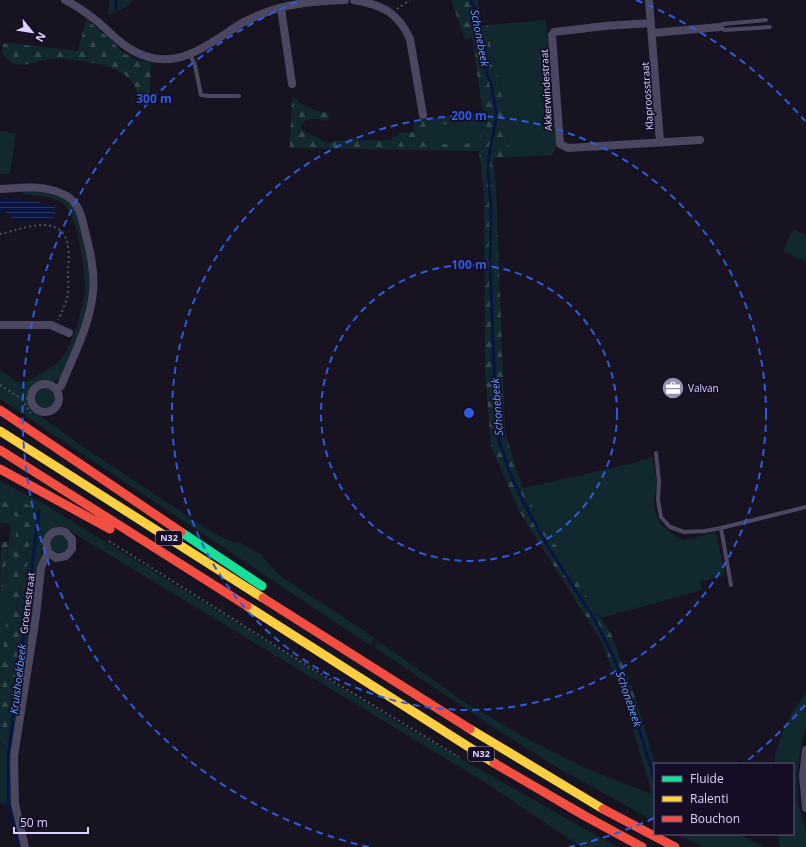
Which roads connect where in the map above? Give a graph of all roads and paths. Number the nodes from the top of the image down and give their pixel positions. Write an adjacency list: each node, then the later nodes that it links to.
1 (65, 0): 13 (street)
2 (345, 0): 6 (street)
3 (354, 0): 7 (street)
4 (410, 0): 7 (path)
5 (649, 0): 9 (street, Klaproosstraat)
6 (281, 8): 13 (street); 14 (street)
7 (392, 13): 16 (street)
8 (766, 20): 10 (lane)
9 (651, 23): 12 (street, Klaproosstraat); 18 (street, Akkerwindestraat)
10 (720, 27): 11 (lane); 12 (street)
11 (770, 27)
12 (653, 33): 18 (street, Klaproosstraat)
13 (190, 55): 15 (lane)
14 (292, 84)
15 (239, 96)
16 (423, 115)
17 (700, 140): 18 (street, Klaproosstraat)
18 (660, 142)
19 (0, 189): 25 (street)
20 (0, 234): 22 (path)
21 (0, 325): 22 (street)
22 (55, 327): 23 (street)
23 (69, 333)
24 (0, 385): 26 (path)
25 (56, 389): 26 (street); 26 (street)
26 (30, 398)
27 (0, 410): 38 (highway)
28 (0, 431): 40 (highway, N32)
29 (0, 450): 36 (highway, N32)
30 (656, 453): 33 (lane)
31 (0, 469): 36 (highway)
32 (806, 507): 33 (lane)
33 (721, 528): 37 (lane)
34 (108, 540): 42 (path)
35 (48, 552): 44 (street, Groenestraat)
36 (178, 561): 45 (highway, N32)
37 (731, 585)
38 (269, 590)
39 (289, 603): 40 (highway)
40 (337, 645): 46 (highway, N32)
41 (806, 750): 43 (street)
42 (462, 758)
43 (806, 808)
44 (25, 847)
45 (642, 847)
46 (675, 847)

